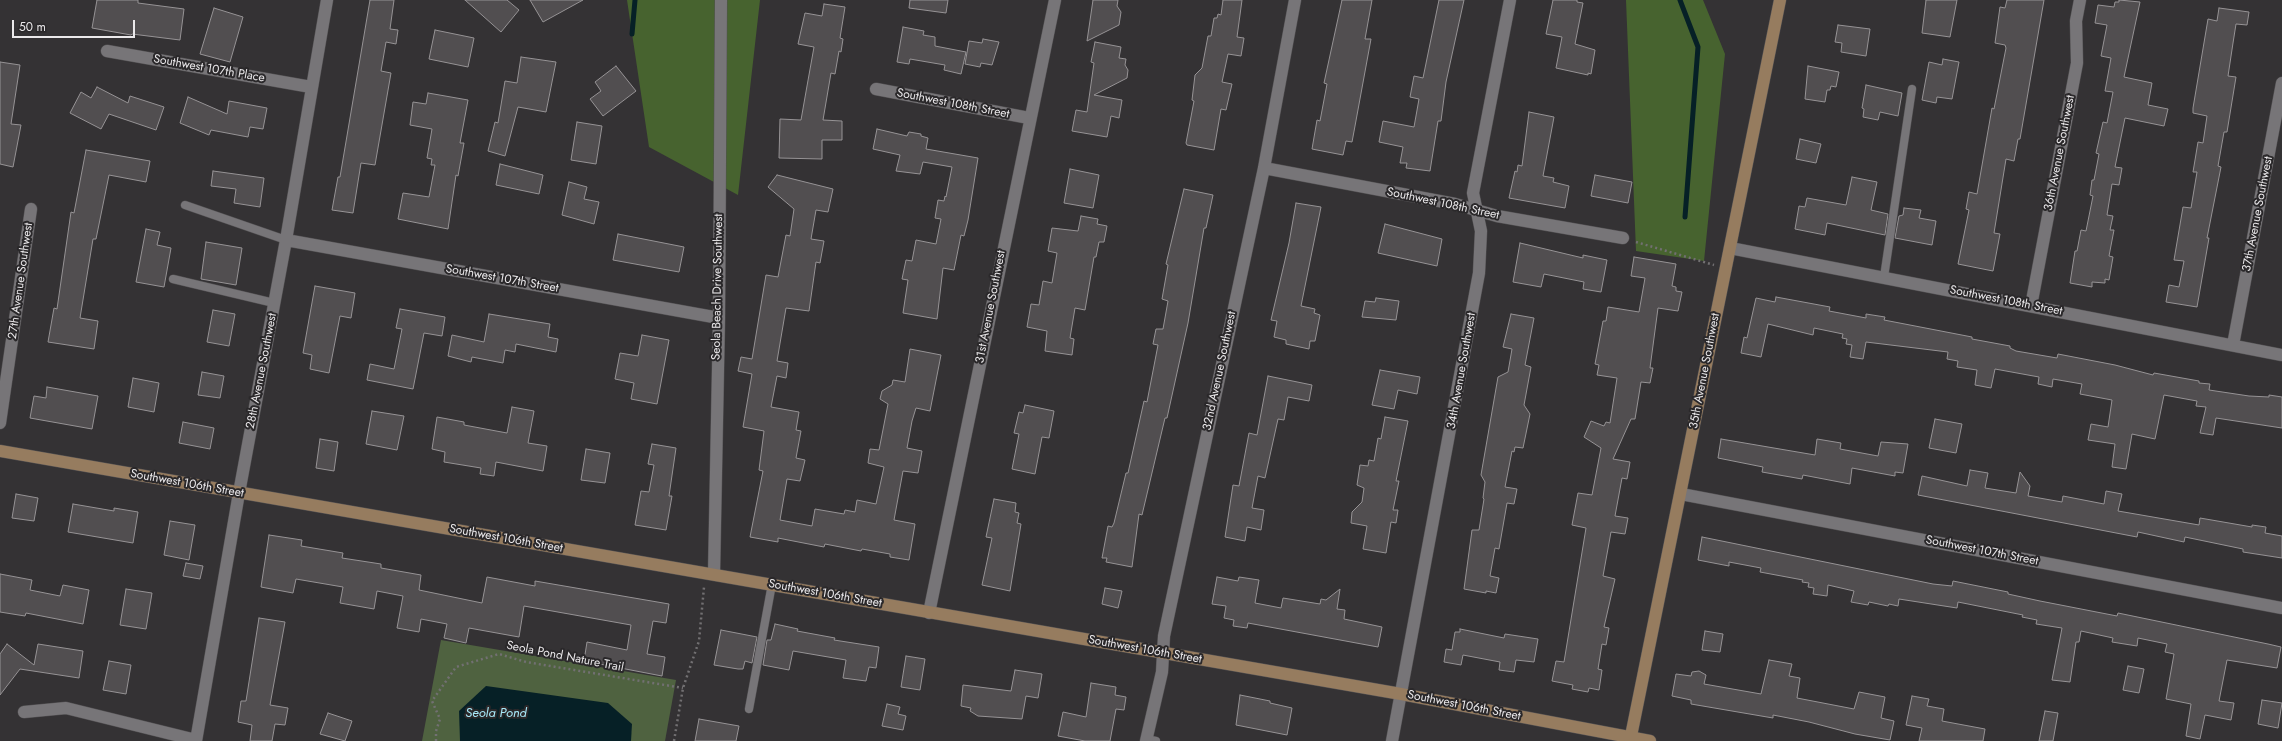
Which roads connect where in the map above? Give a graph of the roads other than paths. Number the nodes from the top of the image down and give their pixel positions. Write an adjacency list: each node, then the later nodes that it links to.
1 (327, 0): 10 (street, 28th Avenue Southwest)
2 (721, 0): 25 (street, Seola Beach Drive Southwest)
3 (1055, 0): 13 (street, 31st Avenue Southwest)
4 (1295, 0): 14 (street, 32nd Avenue Southwest)
5 (1510, 0): 17 (street, 34th Avenue Southwest)
6 (1780, 0): 20 (street, 35th Avenue Southwest)
7 (2080, 0): 24 (street, 36th Avenue Southwest)
8 (107, 51): 10 (street, Southwest 107th Place)
9 (2282, 83): 26 (street, 37th Avenue Southwest)
10 (311, 87): 19 (street, 28th Avenue Southwest)
11 (1912, 88): 21 (lane)
12 (876, 89): 13 (street, Southwest 108th Street)
13 (1029, 118): 35 (street, 31st Avenue Southwest)
14 (1264, 168): 17 (street, Southwest 108th Street); 36 (street, 32nd Avenue Southwest)
15 (185, 206): 19 (lane)
16 (31, 209): 28 (street, 27th Avenue Southwest)
17 (1477, 210): 18 (street, Southwest 108th Street); 37 (street, 34th Avenue Southwest)
18 (1623, 238)
19 (286, 240): 23 (street, 28th Avenue Southwest); 25 (street, Southwest 107th Street)
20 (1730, 248): 21 (street, Southwest 108th Street); 31 (street, 35th Avenue Southwest)
21 (1884, 277): 24 (street, Southwest 108th Street)
22 (173, 279): 23 (lane)
23 (274, 303): 30 (street, 28th Avenue Southwest)
24 (2031, 306): 26 (street, Southwest 108th Street)
25 (718, 318): 32 (street, Seola Beach Drive Southwest)
26 (2233, 345): 27 (street, Southwest 108th Street)
27 (2282, 355)
28 (0, 423)
29 (0, 451): 30 (street, Southwest 106th Street)
30 (239, 493): 32 (street, Southwest 106th Street); 41 (street, 28th Avenue Southwest)
31 (1681, 494): 34 (street, Southwest 107th Street); 40 (street, 35th Avenue Southwest)
32 (710, 573): 33 (street, Southwest 106th Street)
33 (772, 584): 35 (street, Southwest 106th Street); 38 (lane)
34 (2282, 608)
35 (929, 613): 36 (street, Southwest 106th Street)
36 (1164, 653): 37 (street, Southwest 106th Street); 42 (street, 32nd Avenue Southwest)
37 (1401, 694): 40 (street, Southwest 106th Street); 43 (street, 34th Avenue Southwest)
38 (749, 709)
39 (24, 712): 41 (street)
40 (1630, 739): 44 (street, Southwest 106th Street)
41 (196, 740)
42 (1150, 740)
43 (1392, 741)
44 (1650, 741)

